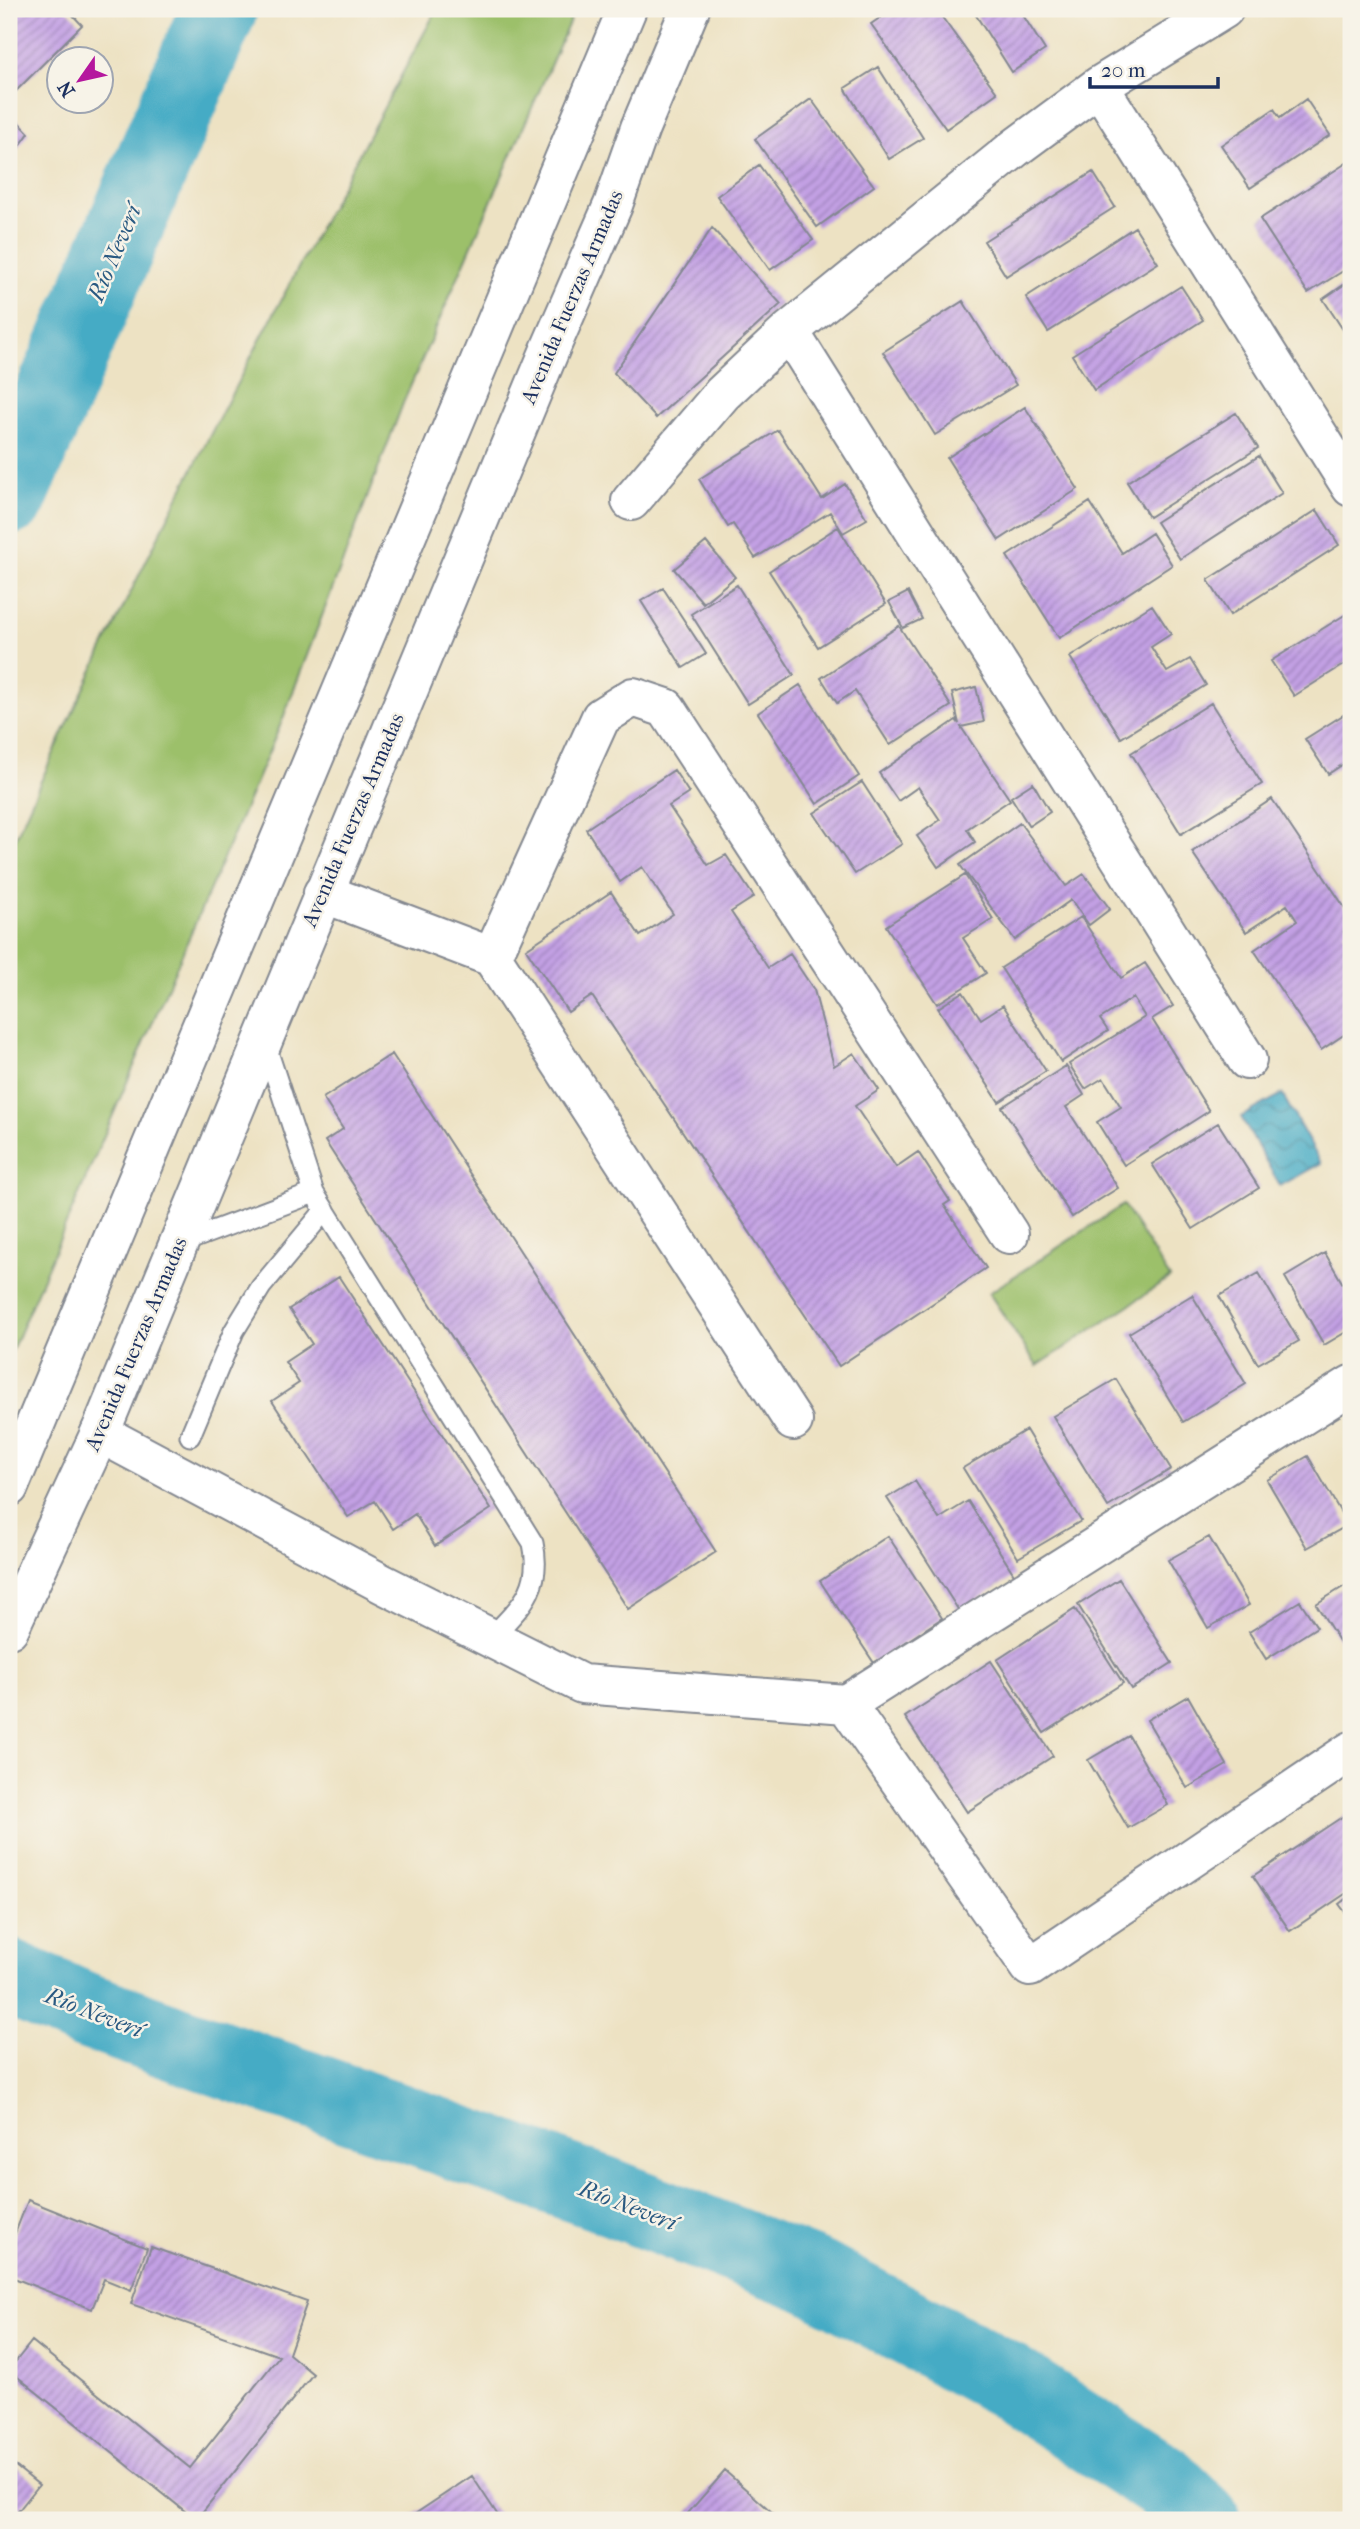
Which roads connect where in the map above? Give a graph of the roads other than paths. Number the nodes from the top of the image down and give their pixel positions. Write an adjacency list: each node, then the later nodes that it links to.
1 (627, 9): 20 (street)
2 (690, 9): 8 (street, Avenida Fuerzas Armadas)
3 (1224, 9): 4 (street)
4 (1099, 86): 5 (street); 6 (street)
5 (789, 331): 7 (street); 11 (street)
6 (1351, 487)
7 (631, 501)
8 (323, 893): 9 (street); 10 (street, Avenida Fuerzas Armadas)
9 (492, 957): 14 (street); 17 (street)
10 (263, 1037): 12 (lane); 15 (street, Avenida Fuerzas Armadas)
11 (1248, 1060)
12 (314, 1192): 13 (lane); 15 (lane)
13 (325, 1210): 19 (lane); 22 (lane)
14 (1009, 1234)
15 (179, 1244): 18 (street, Avenida Fuerzas Armadas)
16 (1351, 1385): 23 (street)
17 (793, 1421)
18 (100, 1433): 21 (street, Avenida Fuerzas Armadas); 22 (street)
19 (190, 1436)
20 (9, 1488)
21 (9, 1629)
22 (491, 1638): 23 (street)
23 (846, 1704): 24 (street)
24 (1351, 1751)

